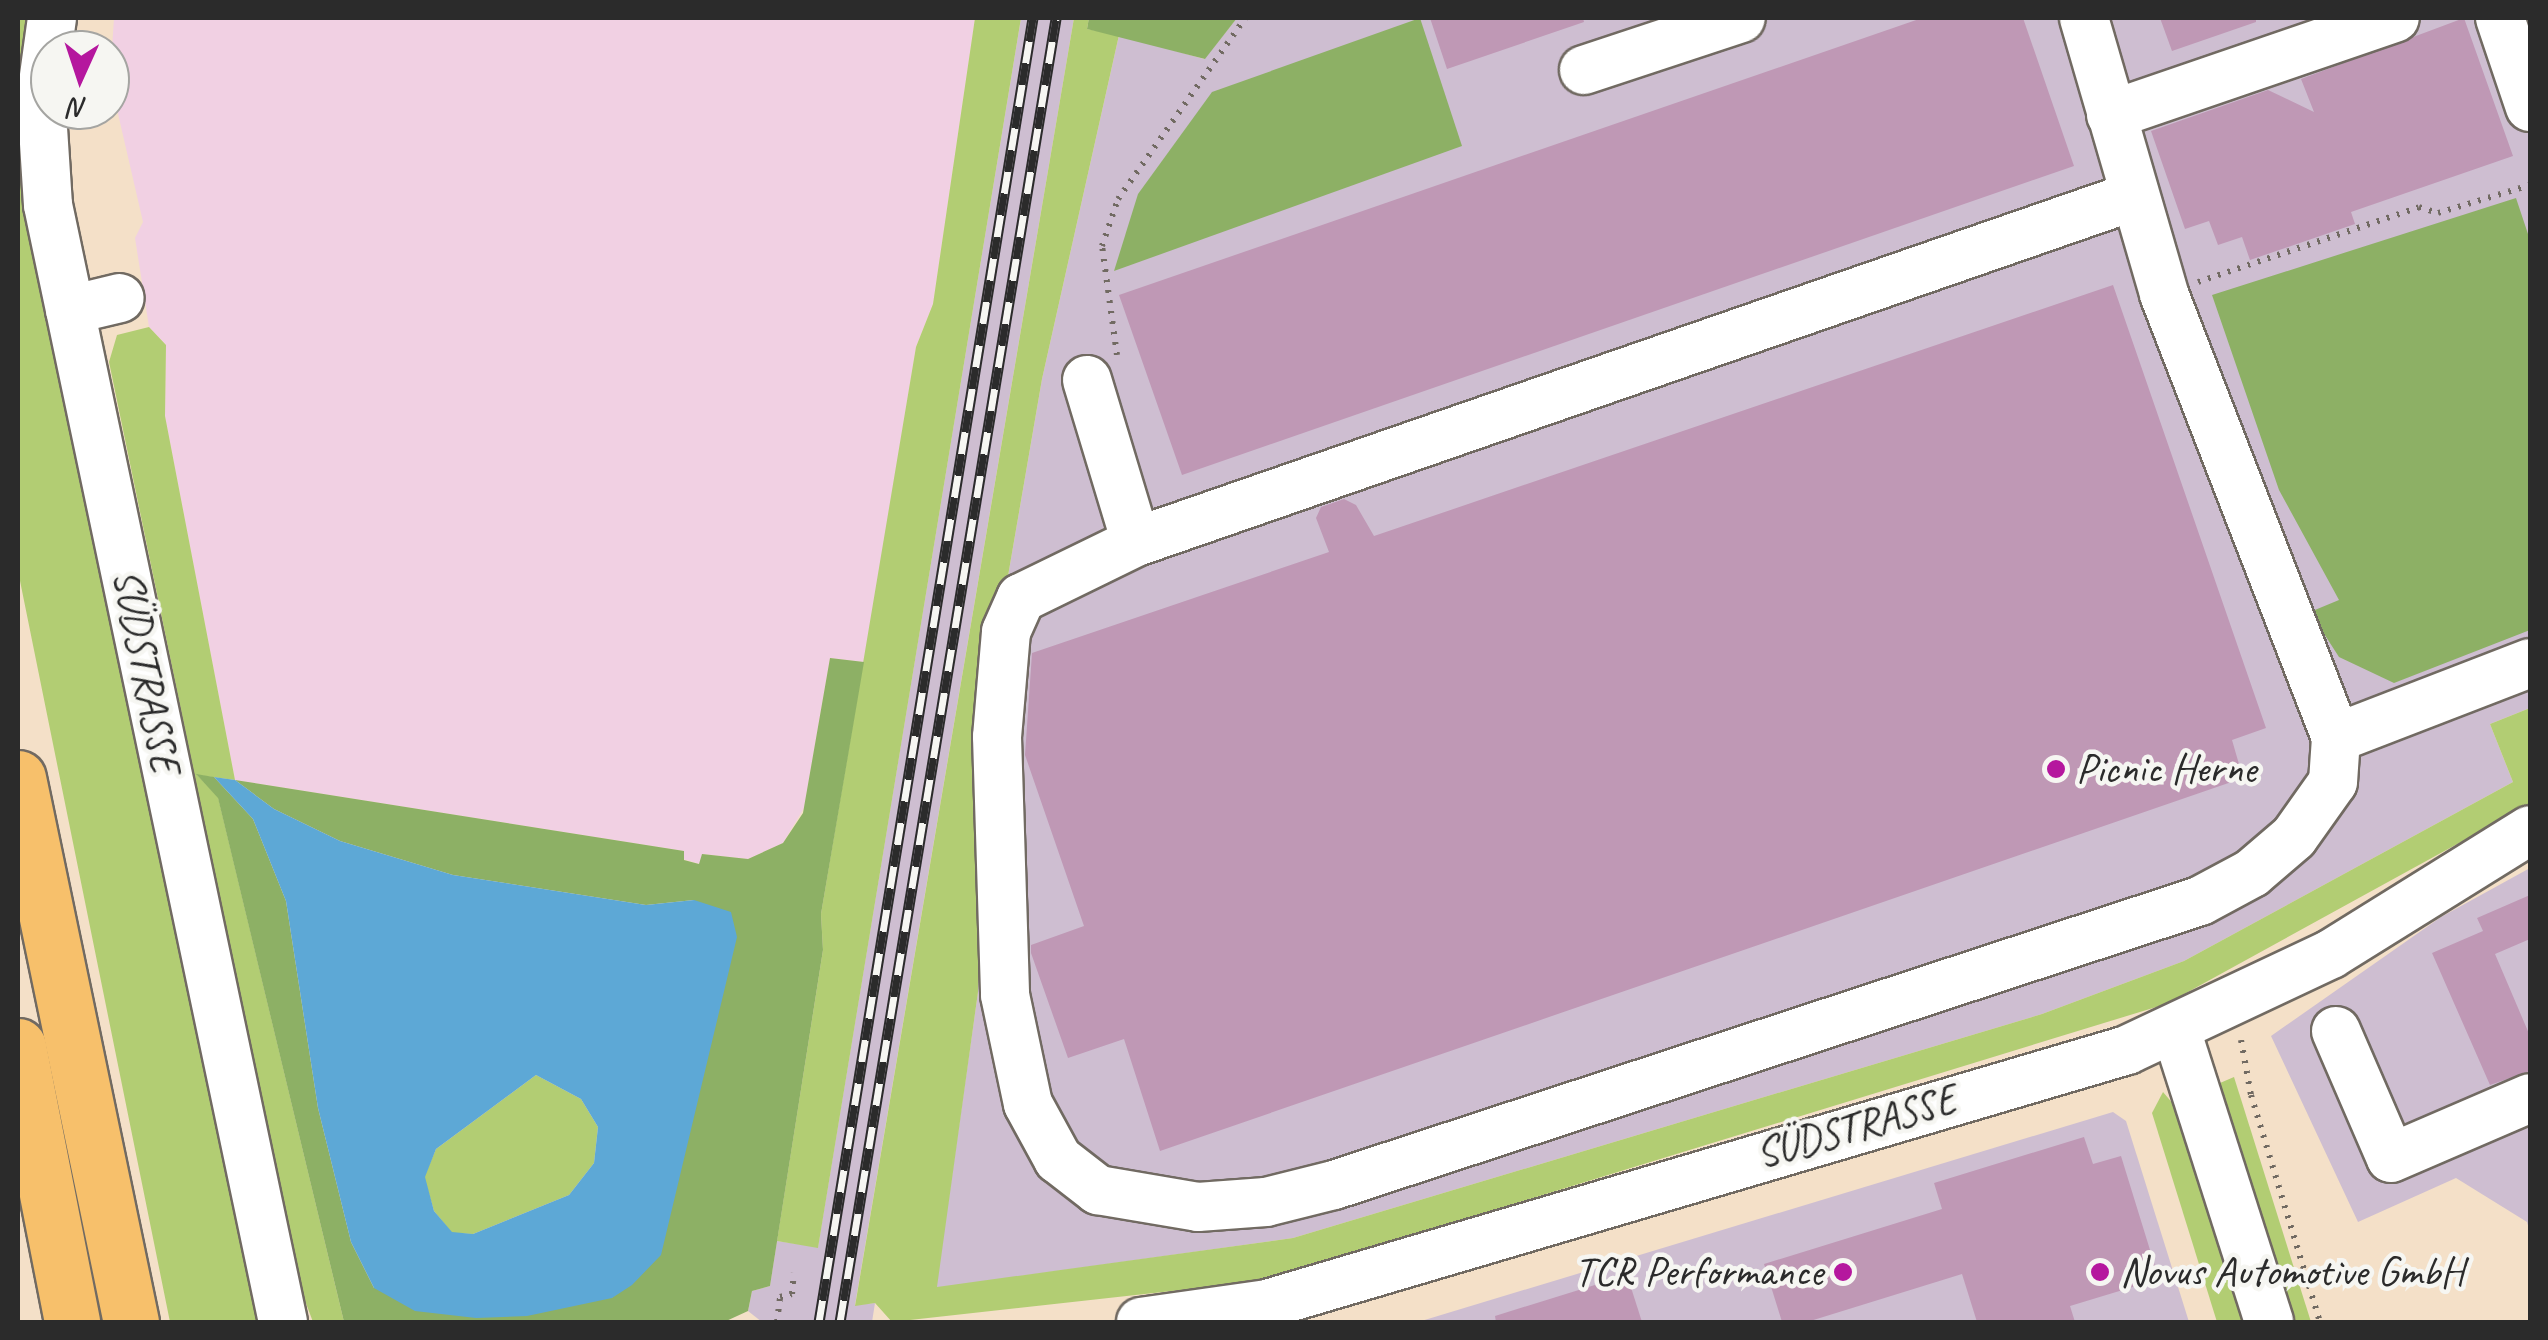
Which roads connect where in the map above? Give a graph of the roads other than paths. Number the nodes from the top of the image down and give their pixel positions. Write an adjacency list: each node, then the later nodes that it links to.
1 (52, 18): 11 (street, SÜDSTRASSE)
2 (1741, 18): 6 (street)
3 (2084, 18): 8 (street)
4 (2395, 18): 8 (street)
5 (2500, 18): 7 (street)
6 (1584, 70)
7 (2530, 107)
8 (2111, 115): 9 (street)
9 (2134, 196): 13 (street); 15 (street)
10 (120, 298): 11 (street)
11 (70, 310): 24 (street, SÜDSTRASSE)
12 (1087, 380): 13 (street)
13 (1136, 542): 15 (street)
14 (2530, 663): 15 (street)
15 (2336, 738)
16 (18, 778): 23 (highway)
17 (2530, 830): 18 (street, SÜDSTRASSE)
18 (2176, 1030): 25 (street, SÜDSTRASSE); 26 (street)
19 (2336, 1031): 21 (street)
20 (18, 1046): 22 (highway)
21 (2530, 1098)
22 (72, 1322)
23 (131, 1322)
24 (283, 1322)
25 (1141, 1322)
26 (2269, 1322)

